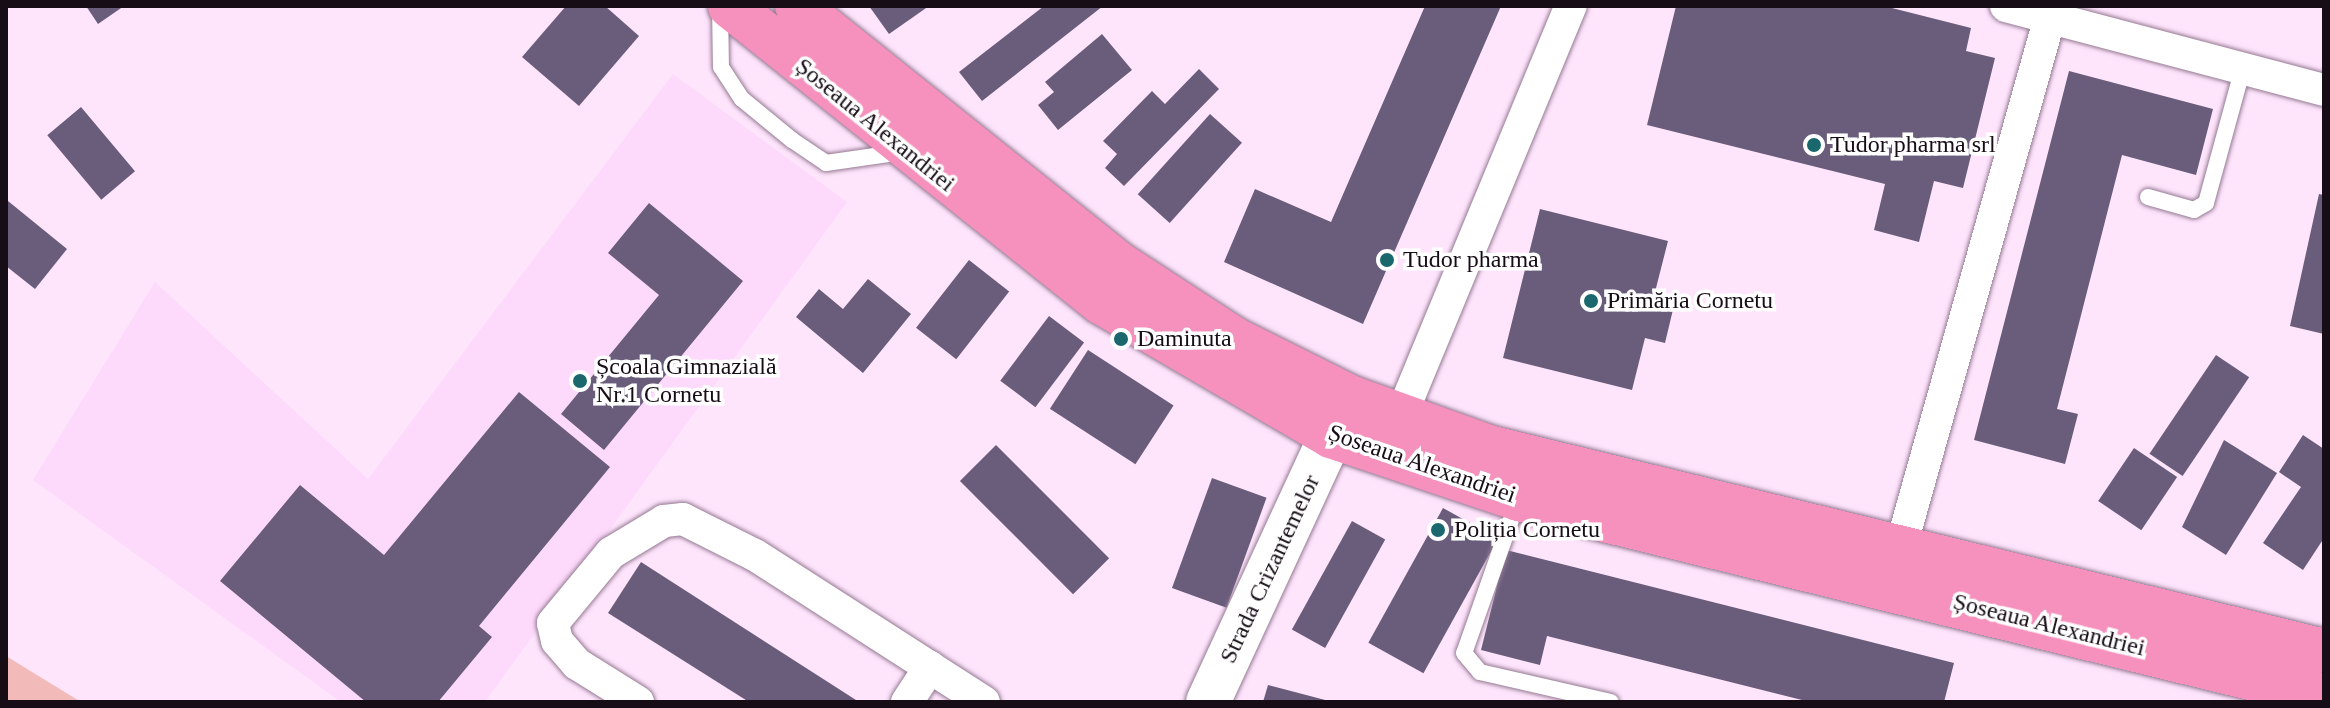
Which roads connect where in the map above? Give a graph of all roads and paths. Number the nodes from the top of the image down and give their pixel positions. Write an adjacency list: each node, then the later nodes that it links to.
1 (720, 6): 9 (lane)
2 (730, 6): 9 (highway, Șoseaua Alexandriei)
3 (797, 6): 11 (highway, Șoseaua Alexandriei)
4 (1571, 6): 11 (street)
5 (2006, 6): 6 (street)
6 (2051, 12): 7 (street); 14 (street)
7 (2243, 68): 8 (street); 10 (lane)
8 (2324, 90)
9 (908, 151): 12 (highway, Șoseaua Alexandriei)
10 (2148, 197)
11 (1400, 418): 14 (highway, Șoseaua Alexandriei)
12 (1331, 436): 13 (highway, Șoseaua Alexandriei); 21 (street, Strada Crizantemelor)
13 (1519, 499): 17 (highway, Șoseaua Alexandriei); 22 (lane)
14 (1902, 543): 15 (highway, Șoseaua Alexandriei)
15 (2324, 651)
16 (930, 667): 18 (street); 19 (street); 20 (street)
17 (2324, 696)
18 (638, 702)
19 (907, 702)
20 (984, 702)
21 (1208, 702)
22 (1611, 702)

